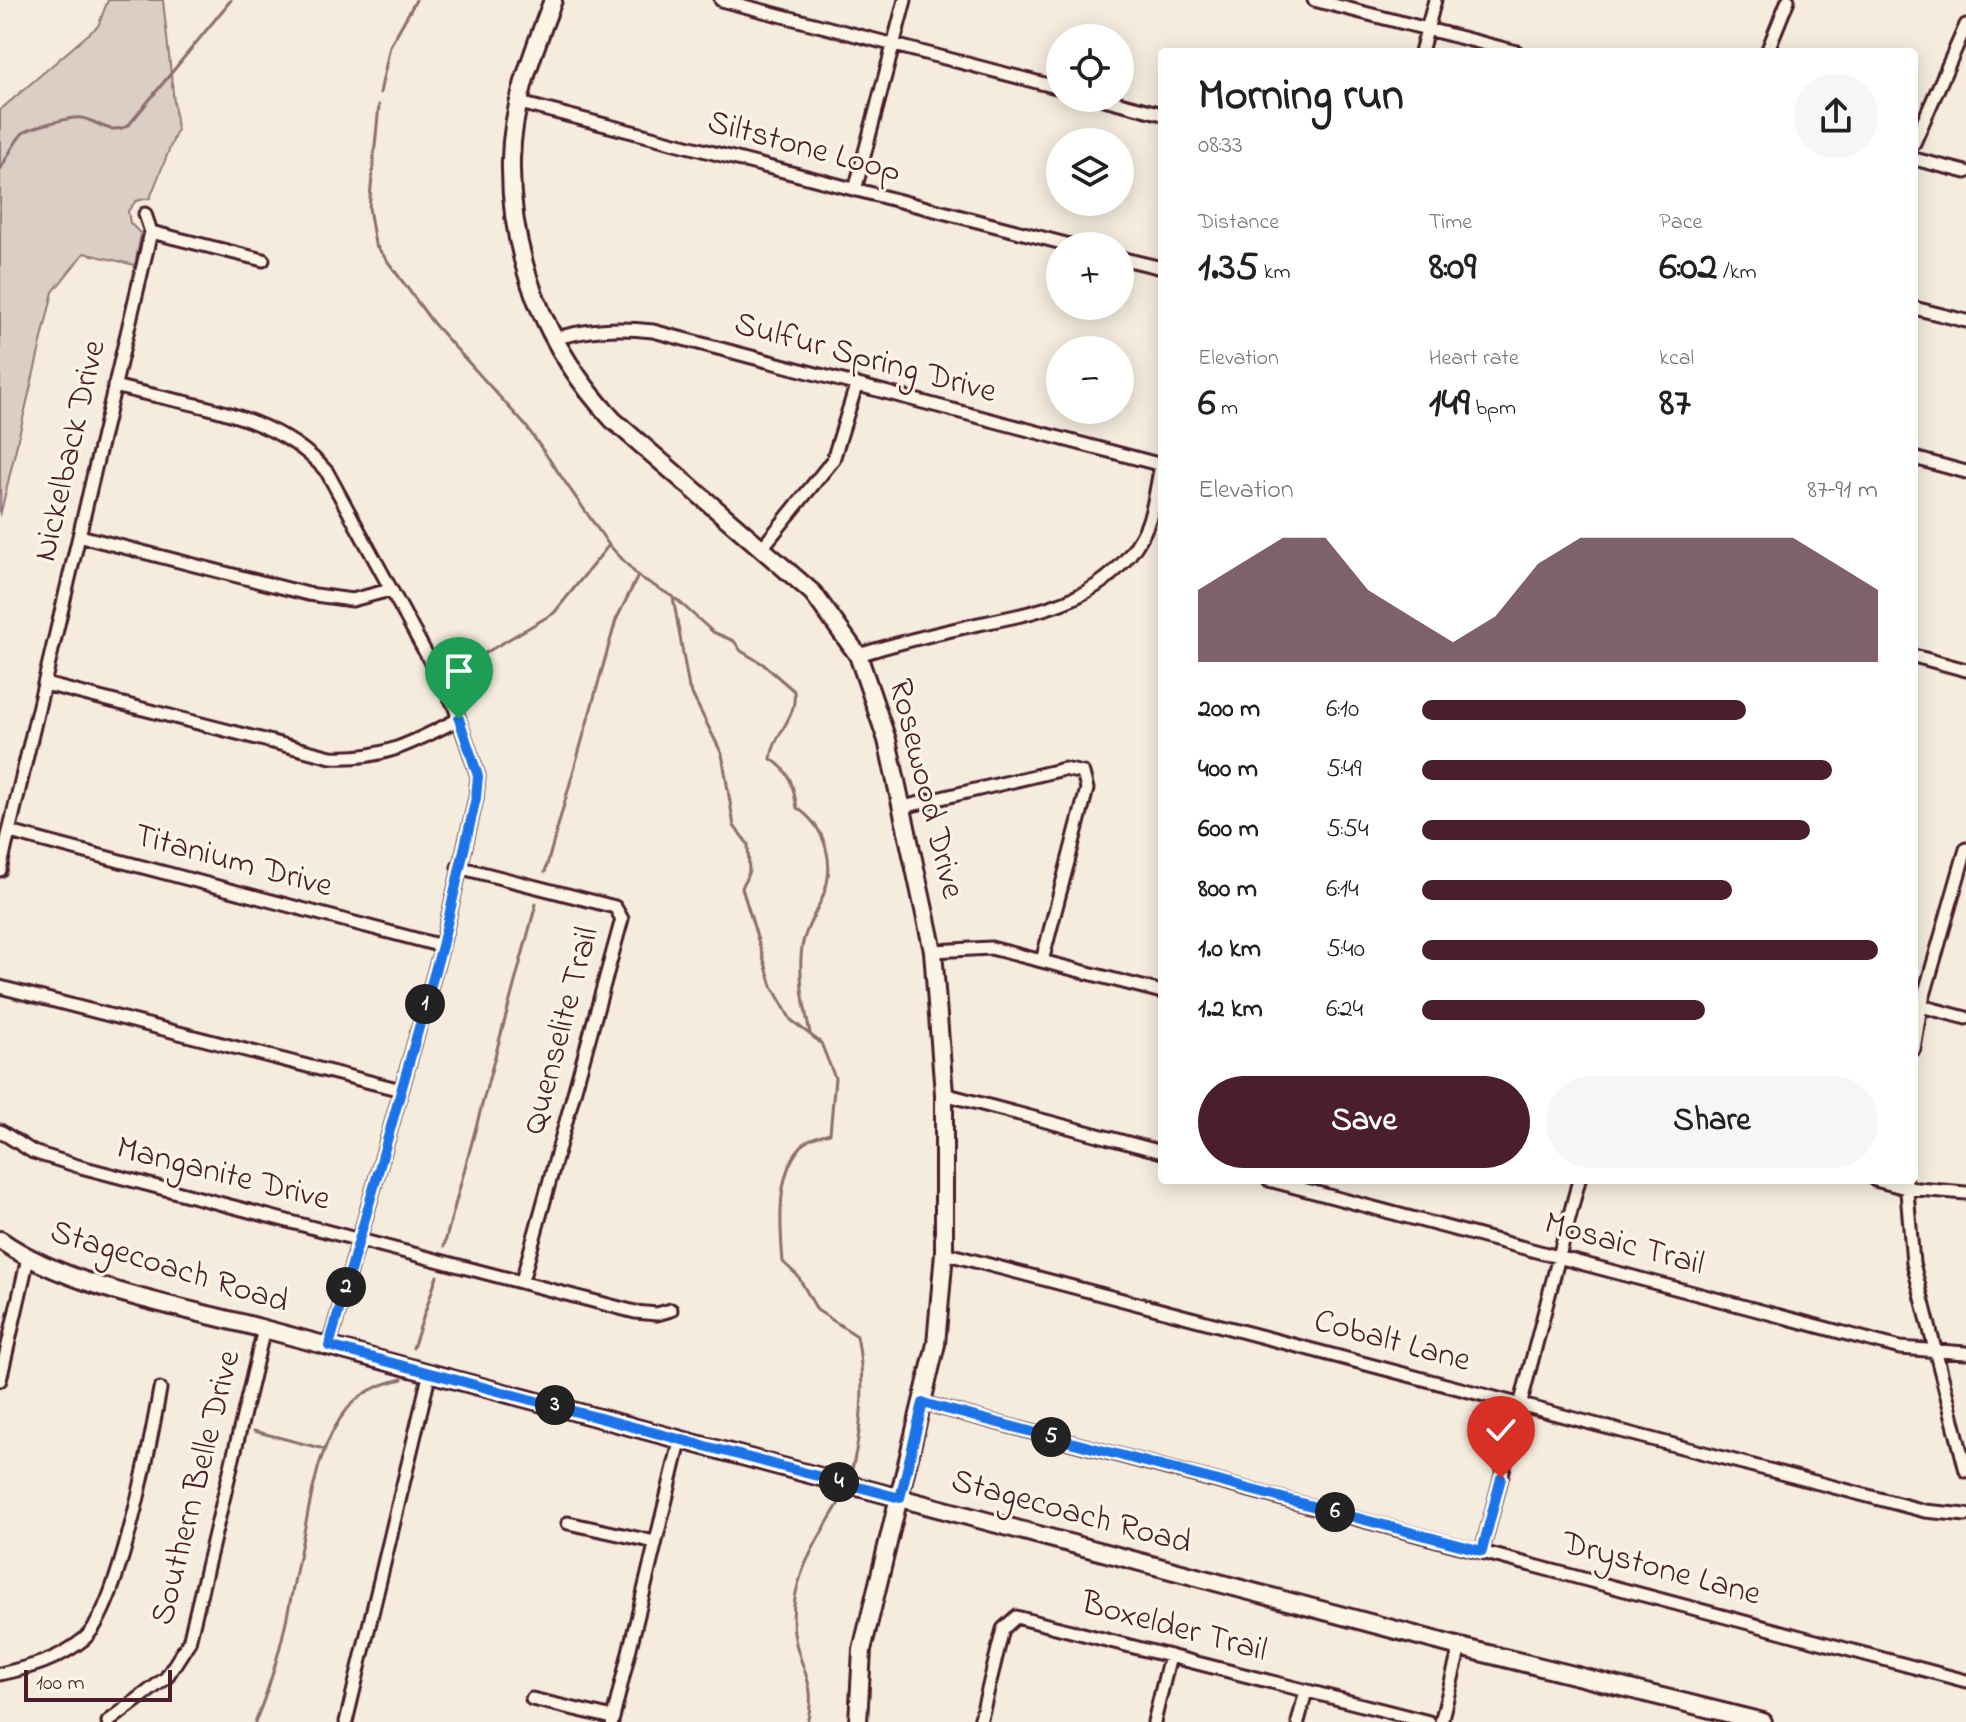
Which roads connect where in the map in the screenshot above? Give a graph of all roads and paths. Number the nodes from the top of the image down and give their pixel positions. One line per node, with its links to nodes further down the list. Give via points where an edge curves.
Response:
1 (553, 0): 14 (street, Rosewood Drive)
2 (721, 0): 9 (street)
3 (905, 0): 9 (street)
4 (1314, 0): 8 (street)
5 (1435, 0): 8 (street)
6 (1788, 0): 12 (street)
7 (1966, 25): 17 (street)
8 (1427, 29): 10 (street); 11 (street)
9 (893, 45): 13 (street); 20 (street)
10 (1422, 48)
11 (1501, 48)
12 (1769, 48)
13 (1046, 84)
14 (520, 103): 20 (street, Siltstone Loop); 29 (street, Rosewood Drive, via 511,157 518,233 536,304)
15 (1134, 107): 16 (street)
16 (1158, 113)
17 (1918, 134)
18 (1918, 160): 19 (street)
19 (1966, 172)
20 (855, 190): 23 (street, Siltstone Loop)
21 (145, 214): 22 (street)
22 (151, 232): 24 (street); 30 (street, Nickelback Drive)
23 (1046, 239)
24 (263, 260)
25 (1134, 261): 26 (street)
26 (1158, 267)
27 (1918, 309): 28 (street)
28 (1966, 321)
29 (553, 339): 31 (street, Sulfur Spring Drive, via 618,327 653,331); 37 (street, Rosewood Drive, via 590,396 613,420)
30 (114, 386): 36 (street, Nickelback Drive); 38 (street, via 262,425 297,442 327,472)
31 (856, 386): 33 (street, Sulfur Spring Drive); 37 (street, via 833,460)
32 (1918, 459): 34 (street)
33 (1158, 464)
34 (1966, 472)
35 (1158, 483): 39 (street, via 1142,536 1107,580 1085,595 1058,607)
36 (80, 536): 38 (street, via 308,594 352,600); 42 (street, Nickelback Drive)
37 (762, 548): 39 (street, Rosewood Drive, via 813,593)
38 (390, 590): 43 (street)
39 (858, 655): 44 (street, Rosewood Drive, via 877,700)
40 (1918, 657): 41 (street)
41 (1966, 670)
42 (45, 684): 43 (street, via 331,757 371,758); 45 (street, Nickelback Drive)
43 (459, 719): 47 (street, via 478,776)
44 (903, 807): 50 (street, Rosewood Drive); 51 (street, via 1064,769 1083,773 1087,789)
45 (10, 832): 48 (street, Nickelback Drive); 49 (street, Titanium Drive)
46 (1966, 849): 54 (street)
47 (458, 867): 49 (street); 70 (street, Quenselite Trail, via 615,907 622,919)
48 (0, 870)
49 (442, 946): 57 (street)
50 (933, 951): 51 (street, via 991,948); 58 (street, Rosewood Drive)
51 (1042, 961): 53 (street)
52 (0, 987): 57 (street)
53 (1158, 991)
54 (1921, 1006): 55 (street); 56 (street)
55 (1966, 1018)
56 (1918, 1024)
57 (401, 1090): 65 (street)
58 (944, 1094): 60 (street); 67 (street, Rosewood Drive)
59 (0, 1131): 65 (street, Manganite Drive, via 51,1159)
60 (1158, 1151)
61 (1284, 1184): 68 (street, Mosaic Trail)
62 (1578, 1184): 68 (street)
63 (1906, 1184): 64 (street); 74 (street, via 1913,1263)
64 (1966, 1193)
65 (360, 1239): 70 (street, Manganite Drive); 73 (street)
66 (0, 1240): 69 (street, Stagecoach Road)
67 (944, 1253): 79 (street, Rosewood Drive, via 936,1344); 80 (street, Cobalt Lane)
68 (1558, 1256): 74 (street, Mosaic Trail, via 1900,1348); 80 (street)
69 (28, 1258): 72 (street, Stagecoach Road, via 83,1279); 77 (street)
70 (522, 1281): 71 (street, Manganite Drive, via 635,1312)
71 (671, 1310)
72 (264, 1329): 73 (street, Stagecoach Road); 95 (street, Southern Belle Drive, via 189,1642 166,1678)
73 (329, 1346): 76 (street, Stagecoach Road)
74 (1935, 1348): 75 (street, Mosaic Trail); 82 (street)
75 (1966, 1353)
76 (430, 1372): 81 (street, Stagecoach Road); 96 (street)
77 (0, 1380)
78 (160, 1389): 90 (street, via 108,1605 86,1637 48,1663)
79 (923, 1403): 83 (street, Rosewood Drive); 87 (street, Drystone Lane)
80 (1520, 1404): 84 (street, Cobalt Lane, via 1925,1511); 87 (street)
81 (681, 1438): 83 (street, Stagecoach Road); 86 (street)
82 (1966, 1471)
83 (900, 1498): 88 (street, Stagecoach Road); 97 (street, Rosewood Drive, via 862,1650)
84 (1966, 1515)
85 (568, 1523): 86 (street)
86 (655, 1542): 94 (street)
87 (1482, 1551): 91 (street, Drystone Lane)
88 (1460, 1647): 102 (street); 103 (street, Stagecoach Road)
89 (1170, 1656): 92 (street, Boxelder Trail); 98 (street, Boxelder Trail, via 1016,1617 1003,1629); 99 (street)
90 (0, 1674)
91 (1966, 1681)
92 (1306, 1691): 100 (street); 101 (street, Boxelder Trail)
93 (532, 1699): 94 (street)
94 (612, 1720)
95 (108, 1722)
96 (346, 1722)
97 (858, 1722)
98 (980, 1722)
99 (1154, 1722)
100 (1298, 1722)
101 (1429, 1722)
102 (1441, 1722)
103 (1763, 1722)

